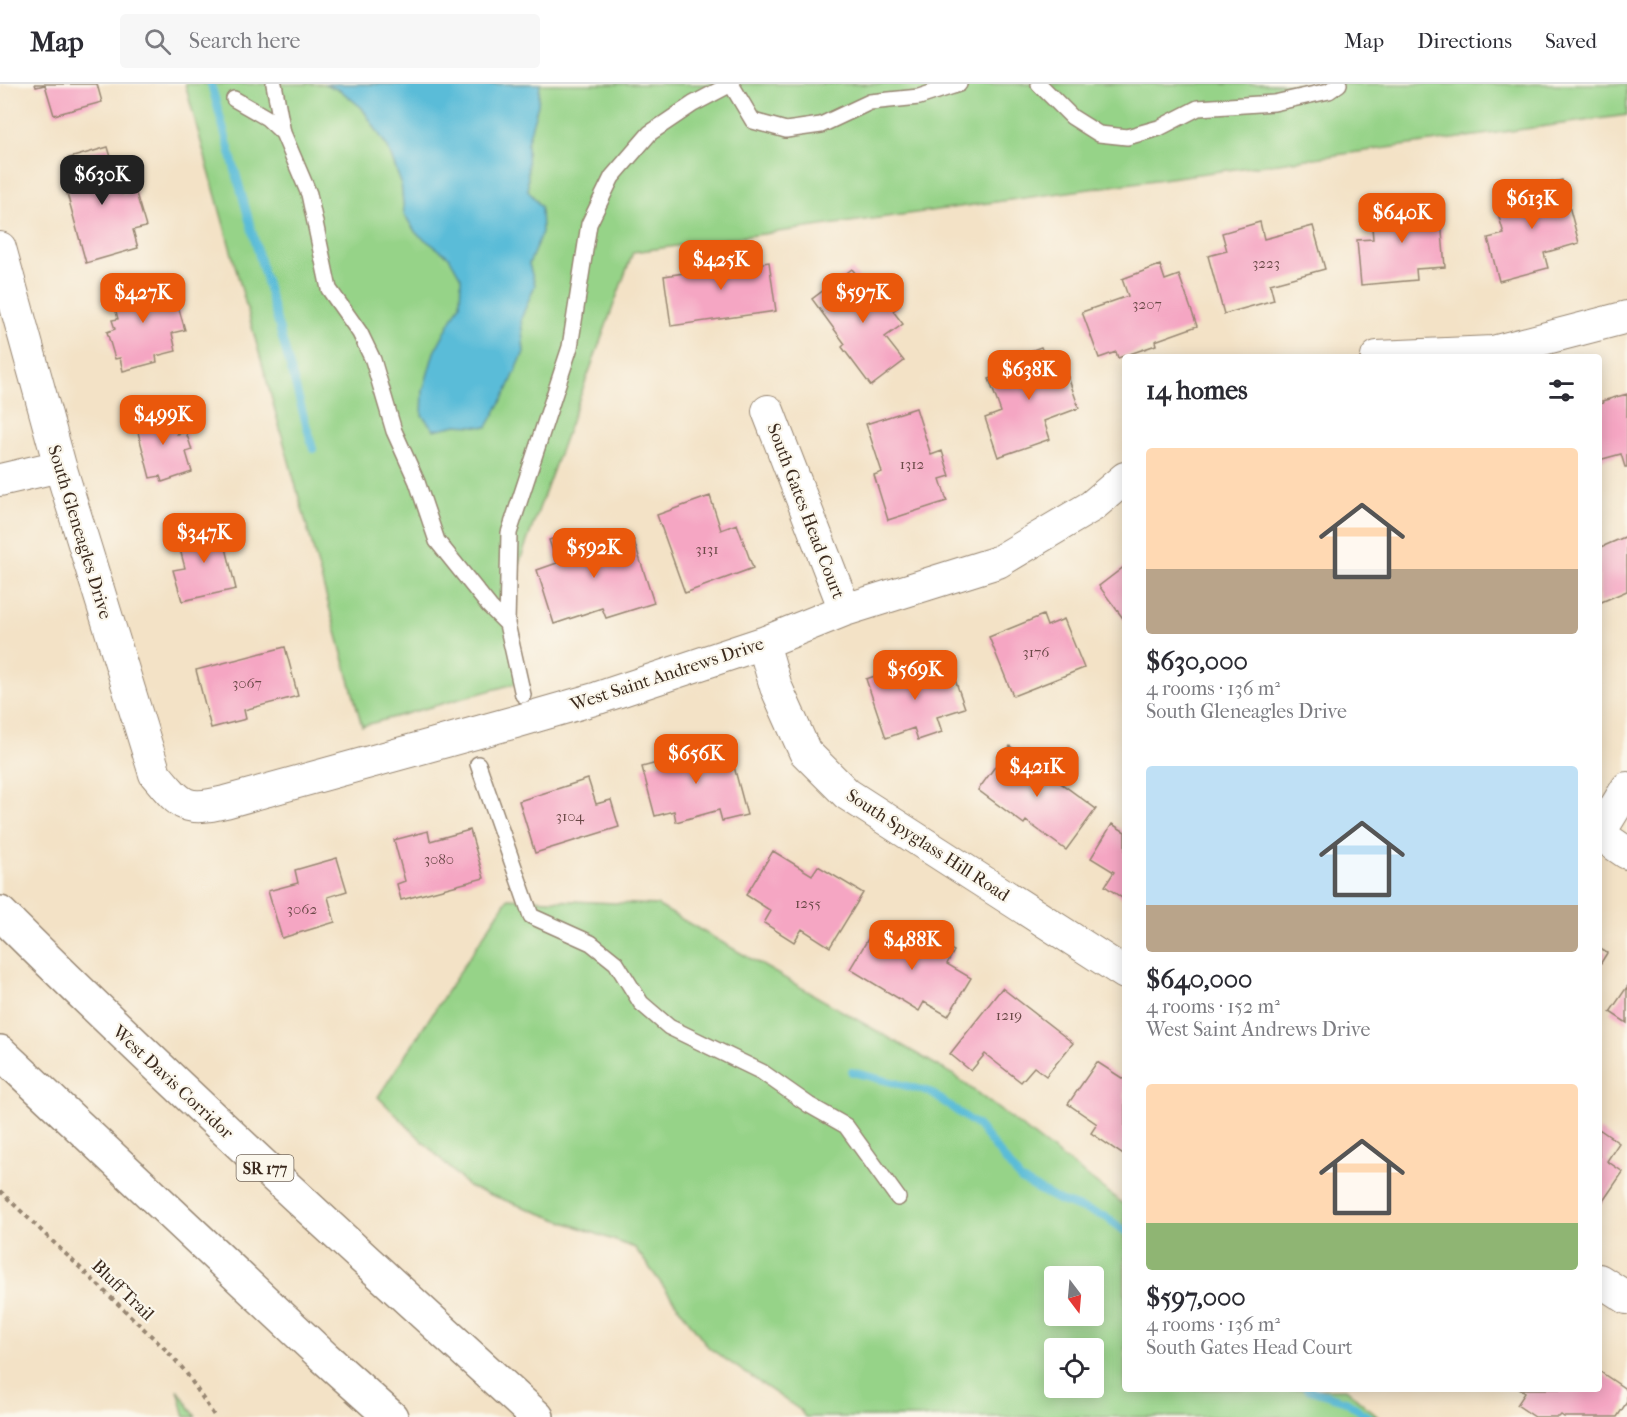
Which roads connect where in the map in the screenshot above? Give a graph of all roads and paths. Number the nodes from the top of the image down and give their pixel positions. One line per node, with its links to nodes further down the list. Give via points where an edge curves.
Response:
1 (273, 84): 7 (lane)
2 (731, 84): 3 (lane, via 753,121 786,130 820,125 870,102 919,97); 16 (lane, via 650,133 612,177 589,224 570,347 509,533)
3 (959, 84)
4 (1039, 84): 5 (lane, via 1072,117 1099,134 1127,136 1159,128 1198,108 1274,103 1329,91)
5 (1339, 84)
6 (234, 99): 7 (lane, via 267,118)
7 (283, 133): 16 (lane, via 309,194 329,289 360,333 373,360 394,431 437,541)
8 (0, 248): 12 (street, South Gleneagles Drive)
9 (1627, 317): 10 (street, via 1493,352)
10 (1447, 354)
11 (768, 411): 15 (street, South Gates Head Court)
12 (60, 466): 13 (street); 21 (street, South Gleneagles Drive, via 155,774)
13 (0, 480)
14 (1122, 481): 15 (street, West Saint Andrews Drive, via 1092,506 998,562)
15 (845, 610): 17 (street, West Saint Andrews Drive)
16 (507, 624): 18 (lane)
17 (764, 643): 21 (street, West Saint Andrews Drive, via 515,722 208,806); 26 (street, South Spyglass Hill Road, via 776,687 805,752 847,794)
18 (523, 695)
19 (478, 764): 29 (lane, via 531,916 591,943 616,963 641,1003 669,1027 762,1072 846,1126)
20 (1627, 788): 22 (street)
21 (183, 804)
22 (1602, 829)
23 (1602, 836): 24 (street)
24 (1627, 853)
25 (0, 913): 34 (highway, West Davis Corridor / SR 177, via 290,1192)
26 (1122, 971)
27 (0, 1052): 33 (highway)
28 (0, 1191): 32 (path, Bluff Trail, via 166,1350)
29 (898, 1198)
30 (1602, 1282): 31 (street)
31 (1627, 1298)
32 (215, 1417)
33 (391, 1417)
34 (537, 1417)

